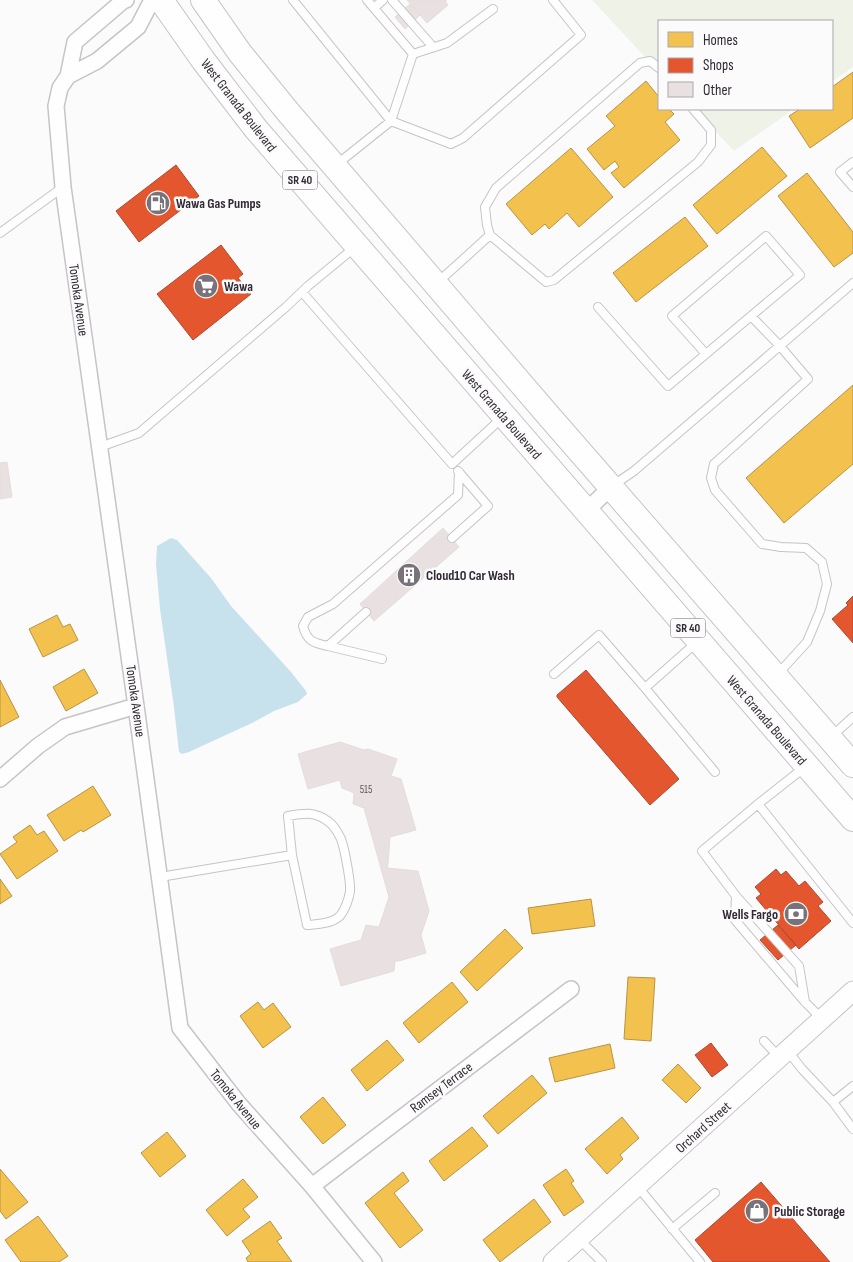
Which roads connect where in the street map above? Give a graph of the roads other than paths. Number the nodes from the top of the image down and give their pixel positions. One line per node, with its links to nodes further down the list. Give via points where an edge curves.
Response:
1 (126, 0): 15 (street, Tomoka Avenue, via 75,42)
2 (152, 0): 15 (street, via 138,27 97,61)
3 (161, 0): 24 (main road, West Granada Boulevard / SR 40, via 256,129)
4 (203, 0): 19 (main road, SR 40, via 240,53)
5 (293, 0): 17 (lane)
6 (367, 0): 10 (lane)
7 (383, 0): 10 (lane)
8 (392, 0): 12 (lane)
9 (553, 0): 17 (lane, via 581,35 464,138 451,144)
10 (374, 8): 13 (lane)
11 (493, 9): 12 (lane, via 447,43)
12 (433, 48): 13 (lane)
13 (413, 54): 17 (lane)
14 (658, 67): 23 (lane, via 650,61 640,63 496,188 485,207)
15 (68, 76): 20 (street, Tomoka Avenue, via 60,88 56,106)
16 (694, 110): 23 (lane, via 711,130 711,145 698,162 554,280 546,282)
17 (392, 121): 19 (lane)
18 (853, 162): 21 (lane, via 840,172)
19 (334, 167): 26 (main road, SR 40)
20 (63, 187): 22 (lane); 33 (street, Tomoka Avenue)
21 (853, 187)
22 (0, 233)
23 (490, 235): 26 (lane)
24 (357, 246): 27 (lane); 32 (main road, West Granada Boulevard / SR 40)
25 (853, 283): 30 (lane)
26 (435, 284): 36 (main road, SR 40)
27 (302, 292): 33 (lane, via 139,433); 34 (lane)
28 (598, 307): 31 (lane, via 668,386)
29 (751, 316): 30 (lane); 31 (lane); 31 (lane, via 800,275 766,236 672,316)
30 (780, 346): 36 (lane); 44 (lane, via 808,379 714,464 711,478 715,490 762,544 806,548 822,562 827,584 820,611 807,642)
31 (706, 354)
32 (504, 416): 34 (lane); 37 (main road, West Granada Boulevard / SR 40)
33 (100, 447): 46 (street, Tomoka Avenue)
34 (452, 464): 35 (lane)
35 (459, 472): 38 (lane, via 488,506); 41 (lane, via 458,495 333,604 308,617 303,626 306,637)
36 (611, 487): 37 (street); 44 (main road, SR 40)
37 (586, 511): 40 (main road, West Granada Boulevard / SR 40)
38 (452, 538)
39 (366, 612): 41 (lane)
40 (699, 641): 45 (lane); 50 (main road, West Granada Boulevard / SR 40)
41 (328, 646): 42 (lane)
42 (382, 658)
43 (554, 674): 45 (lane, via 599,634)
44 (776, 677): 48 (main road, SR 40)
45 (645, 688): 51 (lane)
46 (136, 706): 52 (street, via 65,727); 56 (street, Tomoka Avenue)
47 (853, 717): 48 (lane)
48 (829, 738): 49 (main road, SR 40)
49 (853, 765)
50 (807, 766): 53 (lane); 54 (main road, West Granada Boulevard / SR 40)
51 (715, 772)
52 (0, 779)
53 (758, 804): 57 (lane, via 702,851); 58 (lane)
54 (853, 819)
55 (292, 855): 55 (lane, via 288,816 306,812 329,822 341,838 350,890 339,917 307,925); 56 (lane)
56 (160, 877): 68 (street, Tomoka Avenue, via 180,1028 239,1104)
57 (736, 896): 61 (lane, via 799,966); 61 (lane, via 735,920)
58 (853, 923)
59 (570, 989): 68 (street, Ramsey Terrace)
60 (853, 991): 62 (street, Orchard Street)
61 (805, 1002): 62 (lane)
62 (822, 1019): 64 (street, Orchard Street)
63 (764, 1041): 64 (lane)
64 (783, 1054): 66 (lane); 69 (street, Orchard Street)
65 (853, 1086): 66 (lane)
66 (833, 1102): 67 (lane)
67 (853, 1129)
68 (312, 1186): 73 (street, Tomoka Avenue)
69 (637, 1186): 71 (lane); 72 (street, Orchard Street)
70 (715, 1193): 71 (lane)
71 (672, 1229): 76 (lane)
72 (578, 1239): 74 (street, Orchard Street); 75 (lane)
73 (374, 1262)
74 (553, 1262)
75 (602, 1262)
76 (700, 1262)

